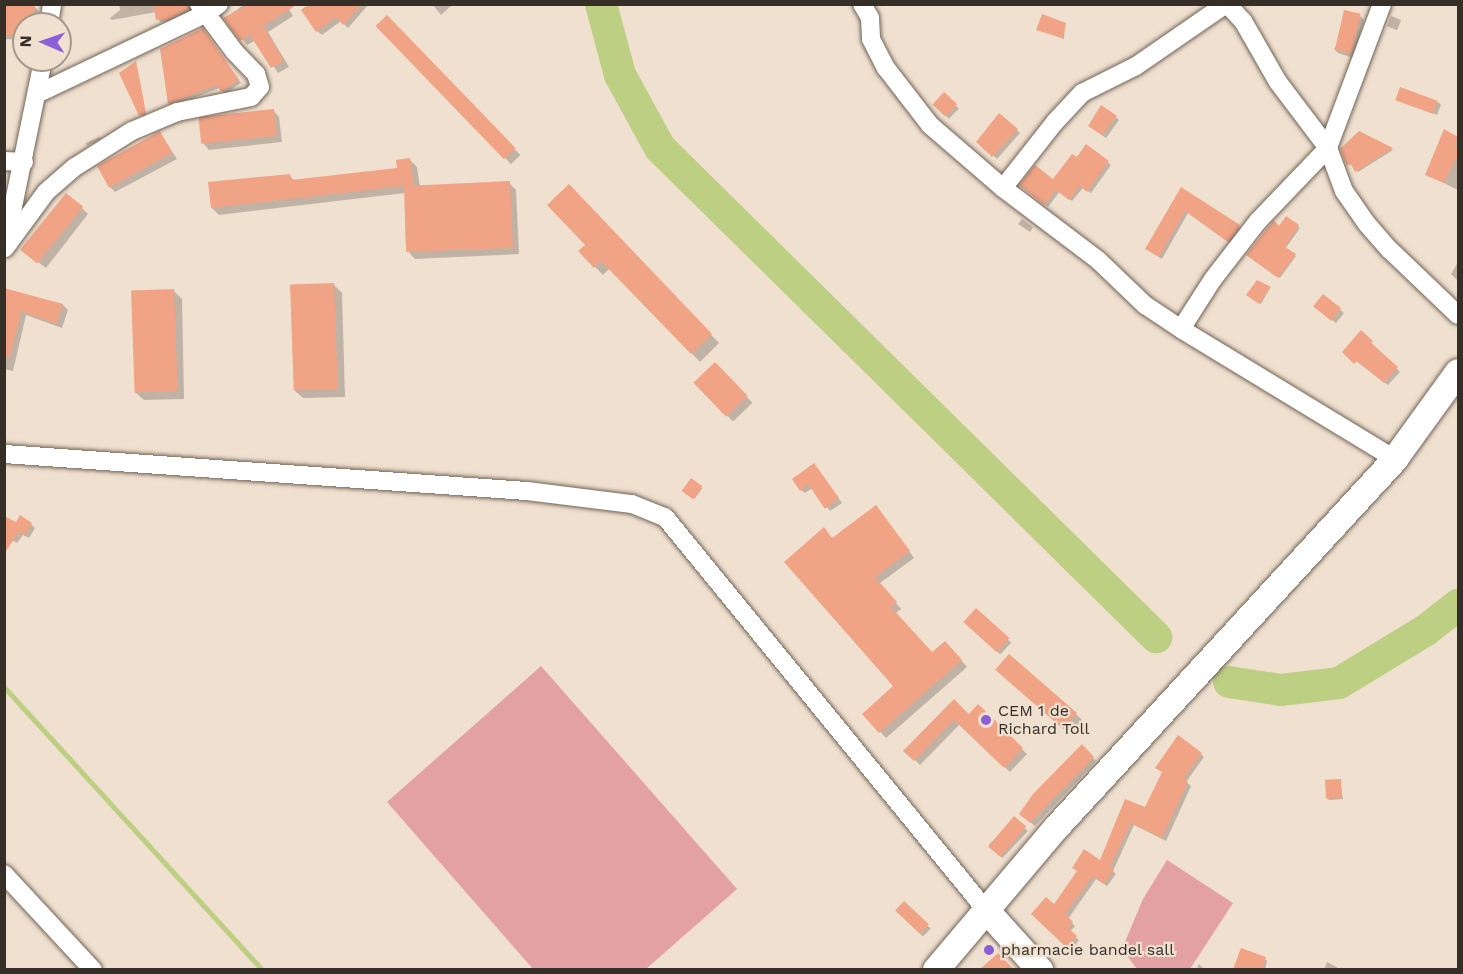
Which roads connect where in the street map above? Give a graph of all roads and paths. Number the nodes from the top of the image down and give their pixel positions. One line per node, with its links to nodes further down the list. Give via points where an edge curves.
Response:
1 (862, 4): 10 (street, via 870,18 871,39 886,68 930,125)
2 (1227, 4): 7 (street, via 1243,21 1278,81); 10 (street, via 1136,66 1083,93)
3 (1382, 4): 7 (street)
4 (208, 7): 6 (street); 11 (street, via 234,51 256,74 260,87 251,98 177,112 132,131 75,167 46,192)
5 (41, 72): 6 (street)
6 (37, 94): 9 (street)
7 (1328, 148): 12 (street, via 1344,191 1367,224); 13 (street, via 1258,221)
8 (4, 161): 9 (street)
9 (24, 162): 11 (street)
10 (1003, 188): 13 (street, via 1098,260 1145,305)
11 (5, 248)
12 (1458, 315)
13 (1181, 329): 16 (street)
14 (1458, 372): 16 (street)
15 (4, 454): 18 (street, via 527,491 632,504 664,517)
16 (1395, 459): 18 (street, via 1057,827)
17 (4, 874): 19 (street)
18 (986, 910): 20 (street); 21 (street)
19 (93, 969)
20 (936, 969)
21 (1040, 969)

